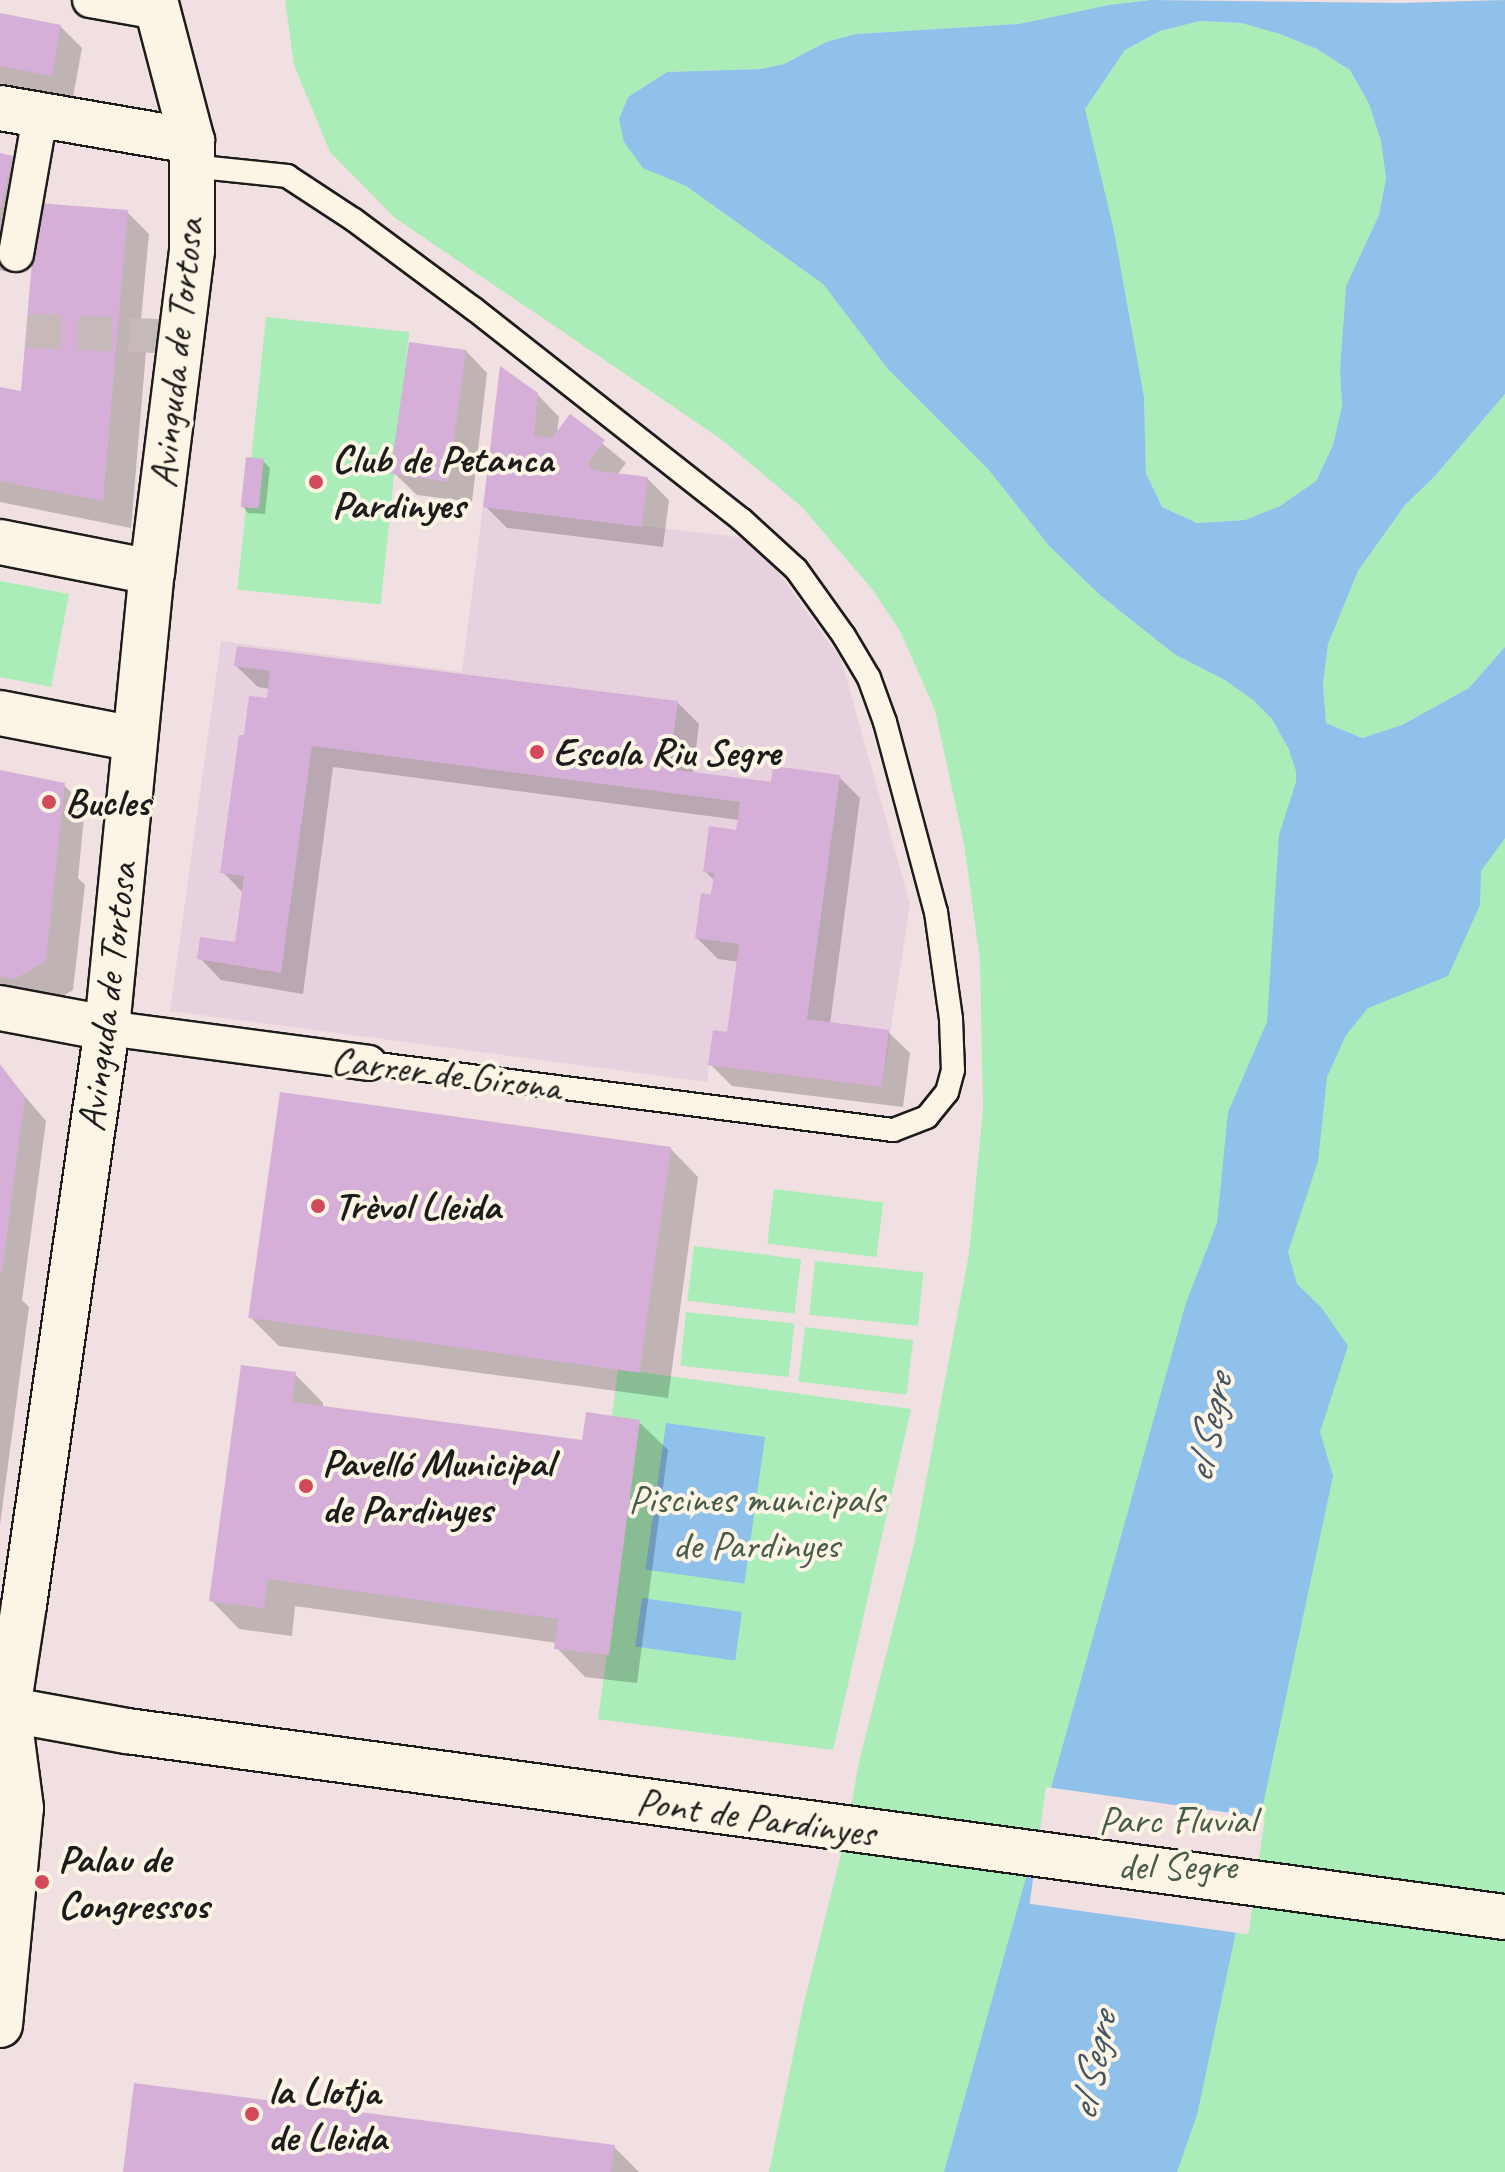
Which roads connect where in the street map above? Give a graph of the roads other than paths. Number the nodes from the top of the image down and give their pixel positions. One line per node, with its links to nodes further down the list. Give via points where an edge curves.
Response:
1 (90, 0): 2 (street)
2 (157, 6): 4 (street, Avinguda de Tortosa)
3 (20, 112): 4 (street); 5 (street)
4 (192, 153): 7 (street, Avinguda de Tortosa, via 189,279); 12 (lane, Carrer de Girona, via 287,176 354,220 741,519 796,569 869,678 936,912 953,1070 947,1092 927,1117 893,1130)
5 (16, 254)
6 (0, 542): 7 (street)
7 (152, 572): 9 (street, Avinguda de Tortosa)
8 (0, 713): 9 (street)
9 (135, 739): 11 (street, Avinguda de Tortosa)
10 (0, 1008): 11 (street, Carrer de Girona)
11 (107, 1028): 12 (street, Carrer de Girona); 13 (street, Avinguda de Tortosa)
12 (369, 1063)
13 (3, 1717): 14 (street, Pont de Pardinyes); 15 (street, Avinguda de Tortosa, via 21,1808)
14 (1505, 1917)
15 (0, 2025)

